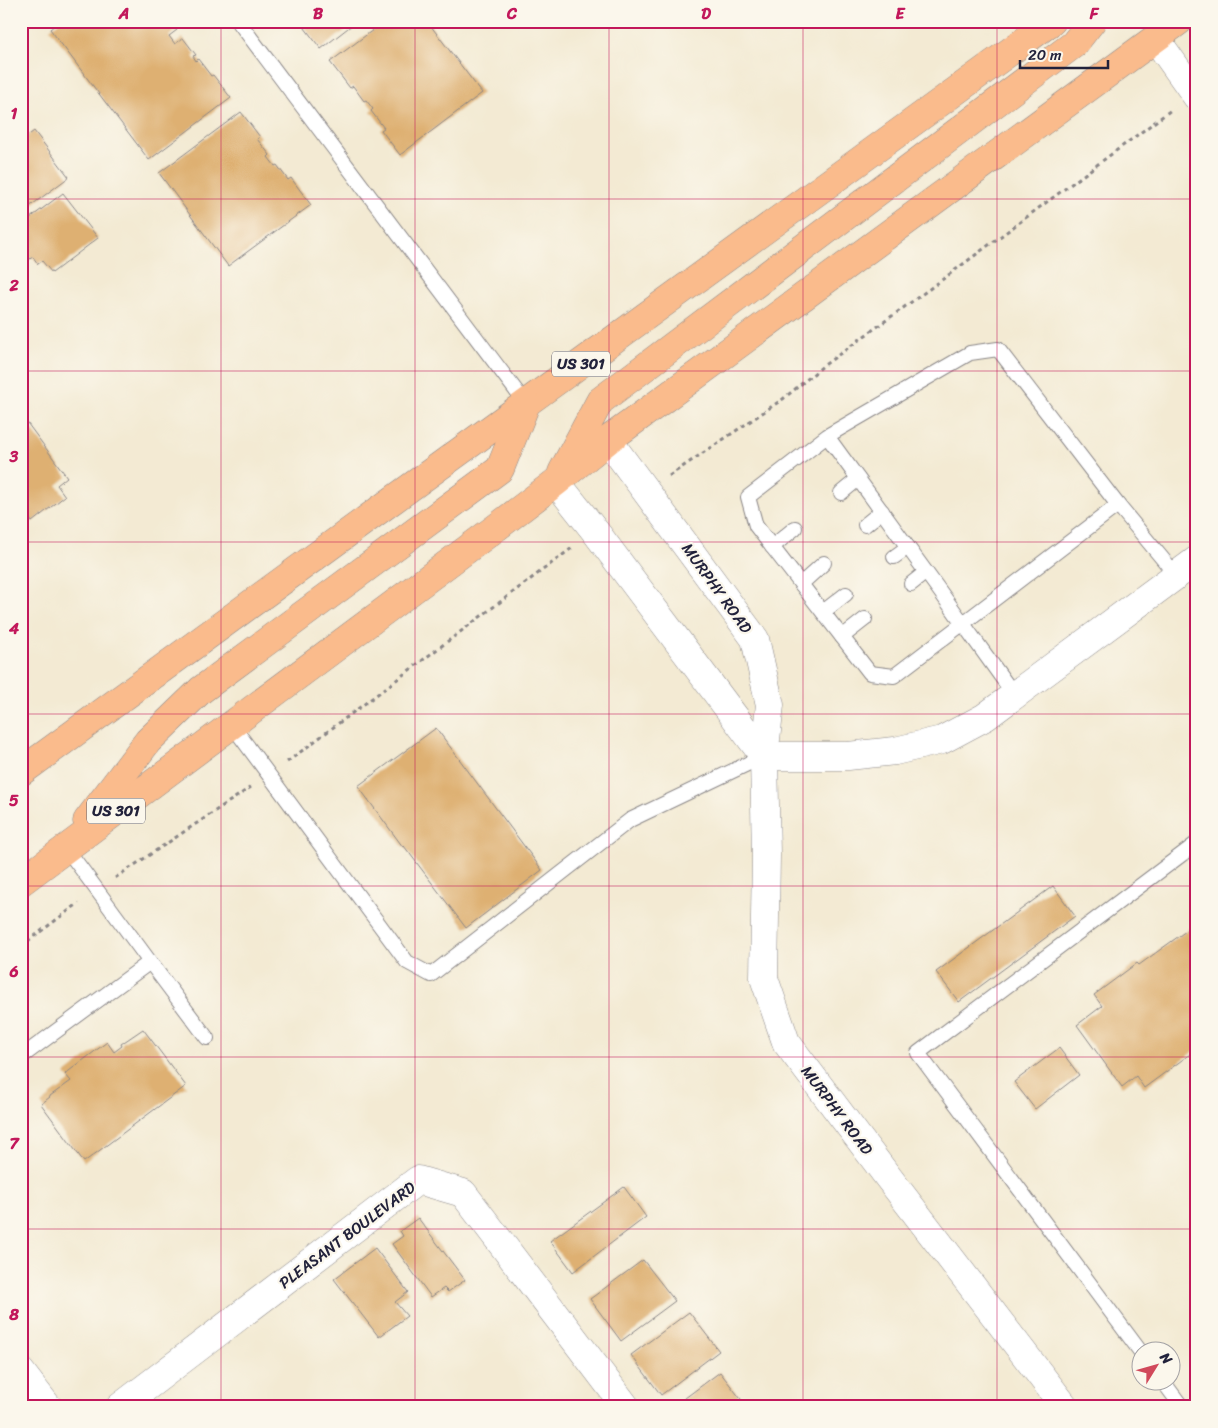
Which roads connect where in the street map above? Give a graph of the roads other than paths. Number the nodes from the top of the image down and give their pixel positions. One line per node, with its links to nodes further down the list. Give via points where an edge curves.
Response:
1 (238, 21): 6 (lane)
2 (1052, 21): 6 (main road, US 301)
3 (1092, 21): 10 (main road, via 1074,44 600,401)
4 (1171, 27): 5 (street); 8 (main road, US 301)
5 (1197, 97)
6 (526, 404): 32 (main road, US 301); 34 (main road, via 500,469 202,690 148,742)
7 (827, 436): 9 (lane); 12 (lane, via 970,353 998,349); 16 (lane, via 748,497 756,526)
8 (608, 440): 10 (main road, US 301); 31 (street, MURPHY ROAD, via 755,639 770,705)
9 (858, 479): 11 (lane); 13 (lane)
10 (556, 482): 30 (main road, US 301); 31 (street)
11 (841, 492)
12 (1118, 505): 20 (lane); 27 (lane)
13 (882, 511): 14 (lane); 17 (lane)
14 (866, 525)
15 (795, 528): 16 (lane)
16 (772, 547): 22 (lane)
17 (908, 547): 18 (lane); 21 (lane)
18 (894, 557)
19 (824, 563): 22 (lane)
20 (1186, 568): 29 (street)
21 (926, 572): 23 (lane); 27 (lane)
22 (801, 584): 25 (lane)
23 (911, 584)
24 (846, 594): 25 (lane)
25 (823, 612): 28 (lane)
26 (865, 619): 28 (lane)
27 (963, 623): 28 (lane, via 894,676 870,673); 29 (lane)
28 (842, 637)
29 (1015, 696): 31 (street, via 985,718 942,740 895,751 848,756)
30 (232, 725): 31 (lane, via 407,962 431,975 630,820); 34 (main road, US 301)
31 (764, 756): 45 (street, MURPHY ROAD, via 764,978 786,1042)
32 (21, 772)
33 (1197, 843): 39 (lane, via 918,1053)
34 (66, 848): 35 (main road, US 301); 36 (lane)
35 (21, 882)
36 (150, 962): 37 (lane); 38 (lane)
37 (207, 1038)
38 (21, 1057)
39 (1132, 1340)
40 (21, 1372): 42 (street)
41 (1169, 1390): 46 (lane)
42 (48, 1407)
43 (120, 1407): 44 (street, PLEASANT BOULEVARD, via 418,1180 463,1193)
44 (626, 1407)
45 (1066, 1407)
46 (1182, 1407)

